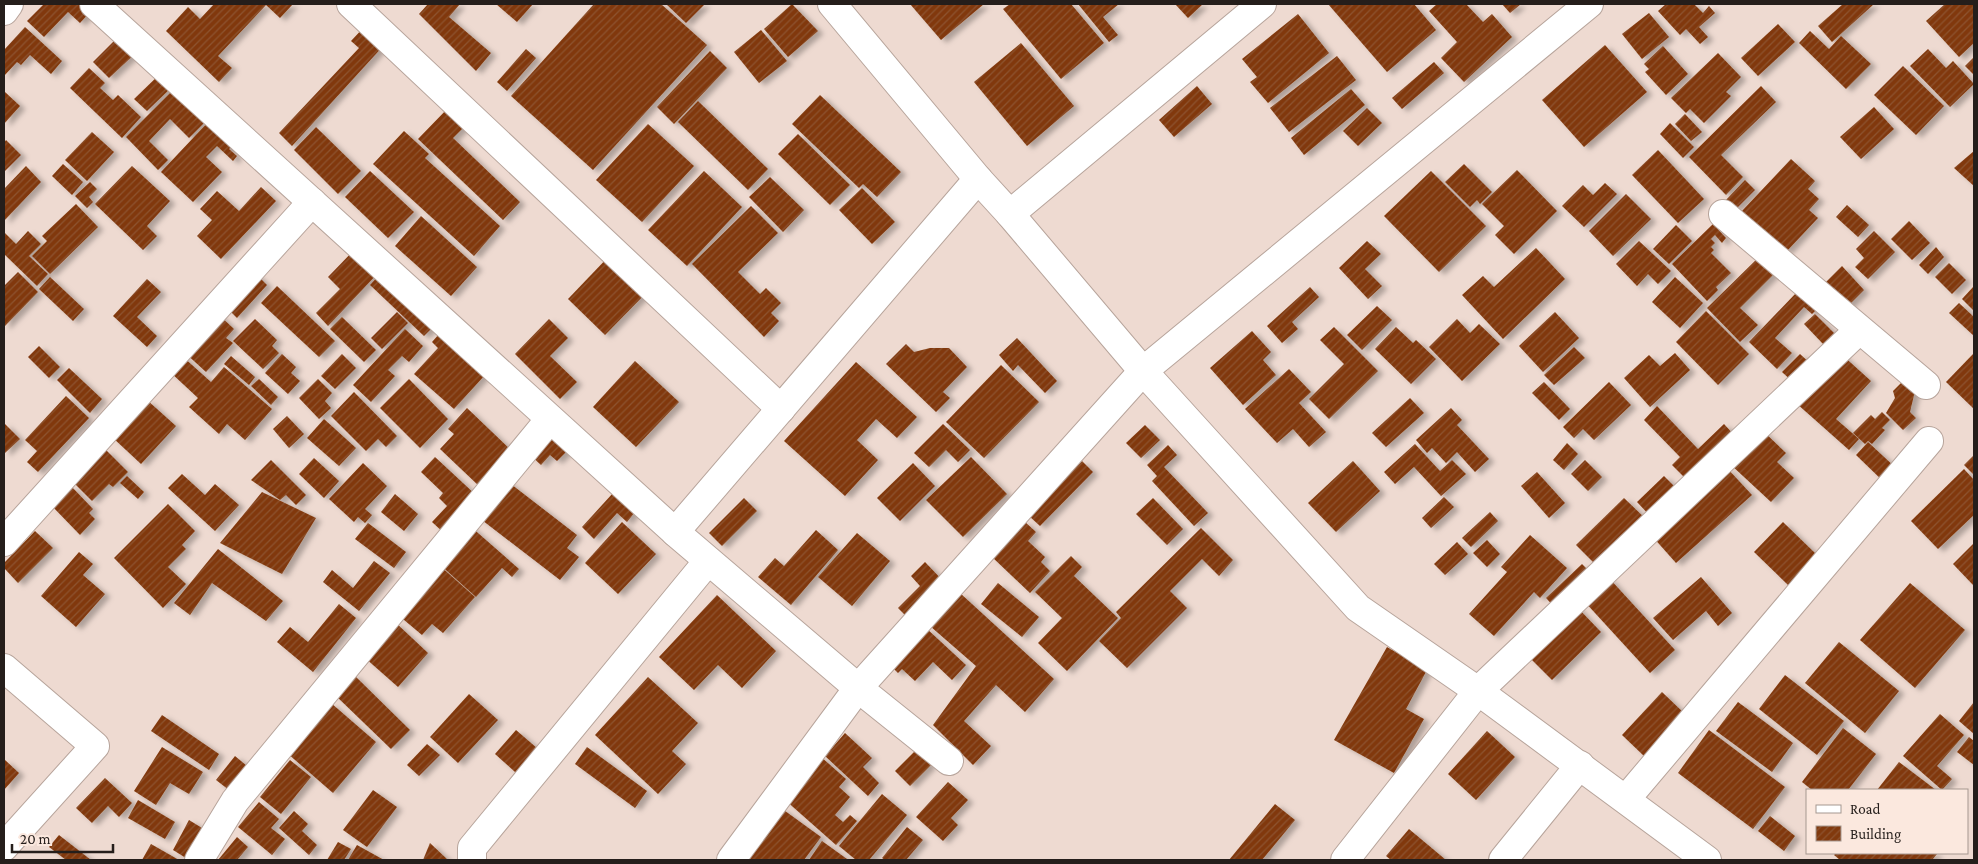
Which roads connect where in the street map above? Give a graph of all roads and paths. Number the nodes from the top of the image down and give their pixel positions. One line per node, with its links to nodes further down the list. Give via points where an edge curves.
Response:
1 (10, 4): 7 (street)
2 (94, 4): 9 (street)
3 (351, 4): 15 (street)
4 (832, 4): 8 (street)
5 (1262, 4): 10 (street)
6 (1589, 4): 13 (street)
7 (4, 11)
8 (978, 180): 10 (street); 15 (street)
9 (312, 202): 16 (street); 19 (street)
10 (1010, 214): 13 (street)
11 (1723, 214): 12 (street)
12 (1858, 330): 14 (street); 23 (street)
13 (1143, 371): 22 (street); 23 (street, via 1358,608)
14 (1926, 385)
15 (781, 409): 18 (street)
16 (550, 419): 18 (street); 28 (street, via 235,800)
17 (1929, 441): 26 (street)
18 (675, 532): 20 (street)
19 (4, 542)
20 (708, 561): 22 (street); 29 (street, via 472,848)
21 (4, 668): 27 (street, via 95,746)
22 (858, 688): 24 (street); 30 (street)
23 (1478, 691): 25 (street); 31 (street)
24 (949, 761)
25 (1580, 765): 26 (street); 32 (street)
26 (1626, 799): 33 (street)
27 (4, 847)
28 (199, 860)
29 (472, 860)
30 (730, 860)
31 (1345, 860)
32 (1503, 860)
33 (1707, 860)

